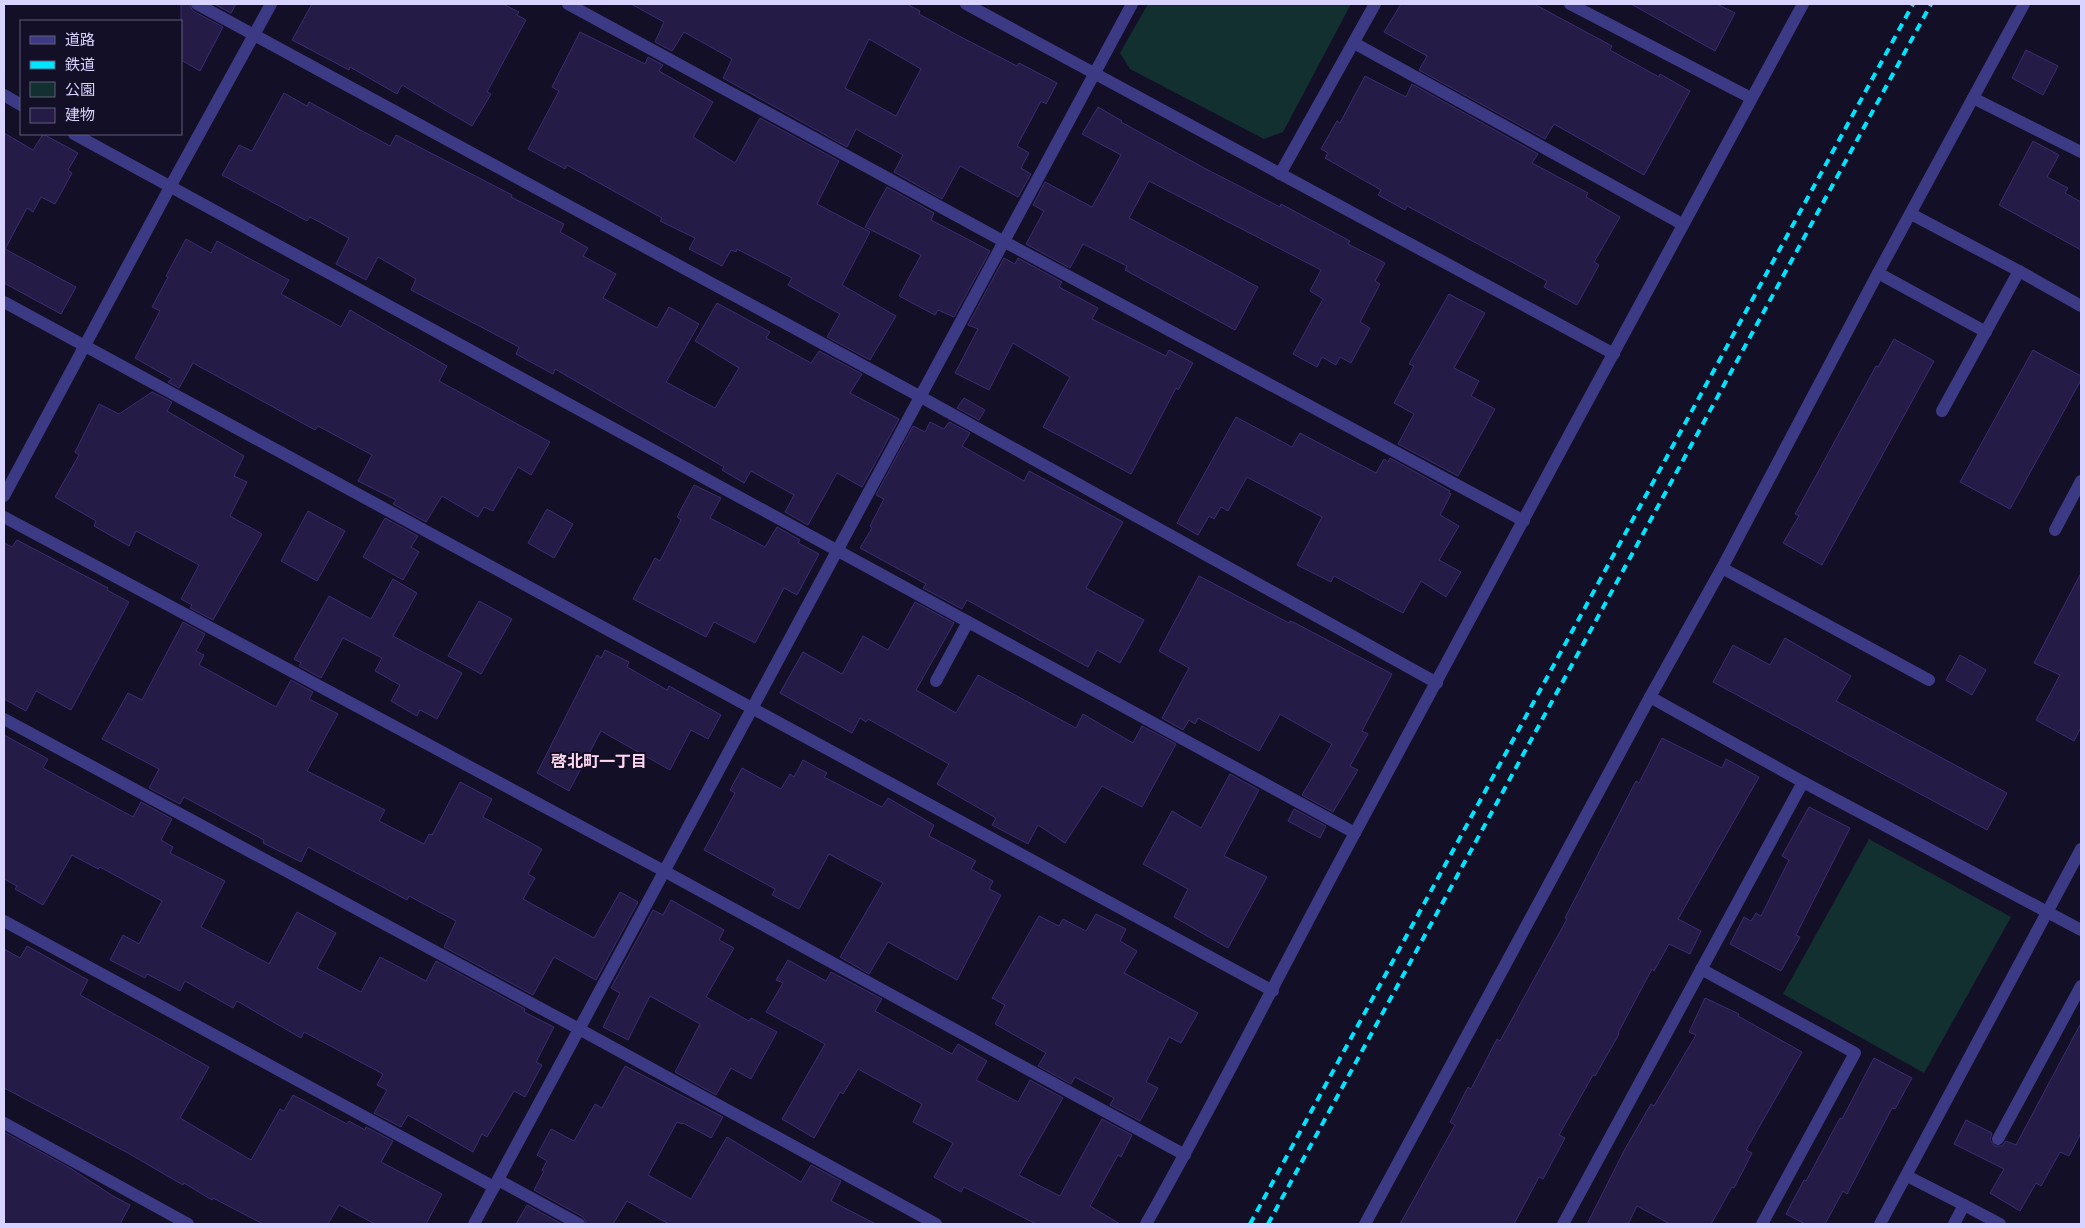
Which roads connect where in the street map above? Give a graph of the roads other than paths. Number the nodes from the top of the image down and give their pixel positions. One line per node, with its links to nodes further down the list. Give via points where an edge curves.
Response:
1 (197, 4): 10 (street)
2 (271, 4): 10 (street)
3 (568, 4): 23 (street)
4 (967, 4): 12 (street)
5 (1132, 4): 12 (street)
6 (1375, 4): 11 (street)
7 (1570, 4): 14 (street)
8 (1803, 4): 14 (street)
9 (2024, 4): 15 (street)
10 (254, 35): 20 (street); 31 (street)
11 (1354, 43): 19 (street); 22 (street)
12 (1094, 72): 19 (street); 23 (street)
13 (4, 95): 16 (street)
14 (1751, 98): 22 (street)
15 (1973, 98): 18 (street); 21 (street)
16 (20, 104)
17 (76, 135): 20 (street)
18 (2081, 152)
19 (1280, 174): 30 (street)
20 (170, 187): 29 (street); 38 (street)
21 (1911, 214): 24 (street); 25 (street)
22 (1682, 224): 30 (street)
23 (1003, 241): 31 (street); 36 (street)
24 (2019, 271): 27 (street); 28 (street)
25 (1878, 274): 28 (street); 39 (street)
26 (4, 302): 29 (street)
27 (2081, 306)
28 (1986, 332): 32 (street)
29 (84, 346): 34 (street); 45 (street)
30 (1614, 354): 36 (street)
31 (922, 397): 38 (street); 43 (street)
32 (1942, 411)
33 (2081, 481): 37 (street)
34 (4, 496)
35 (4, 517): 50 (street)
36 (1524, 521): 43 (street)
37 (2055, 530)
38 (838, 551): 40 (street); 45 (street)
39 (1722, 568): 42 (street); 44 (street)
40 (968, 622): 41 (street); 48 (street)
41 (936, 680)
42 (1929, 680)
43 (1437, 683): 48 (street)
44 (1650, 697): 47 (street); 69 (street)
45 (753, 708): 50 (street); 56 (street)
46 (4, 719): 57 (street)
47 (1803, 782): 51 (street); 54 (street)
48 (1355, 833): 56 (street)
49 (2081, 848): 51 (street)
50 (664, 871): 57 (street); 60 (street)
51 (2047, 912): 53 (street); 61 (street)
52 (4, 921): 62 (street)
53 (2081, 930)
54 (1701, 969): 70 (street); 71 (street, via 1855,1053)
55 (2081, 986): 59 (street)
56 (1273, 991): 60 (street)
57 (579, 1029): 62 (street); 67 (street)
58 (4, 1122): 64 (street)
59 (1998, 1139)
60 (1186, 1155): 68 (street)
61 (1907, 1176): 63 (street); 72 (street)
62 (496, 1184): 65 (street); 66 (street)
63 (1964, 1205): 73 (street); 74 (street)
64 (188, 1224)
65 (474, 1224)
66 (578, 1224)
67 (936, 1224)
68 (1146, 1224)
69 (1365, 1224)
70 (1563, 1224)
71 (1762, 1224)
72 (1880, 1224)
73 (1954, 1224)
74 (2000, 1224)

